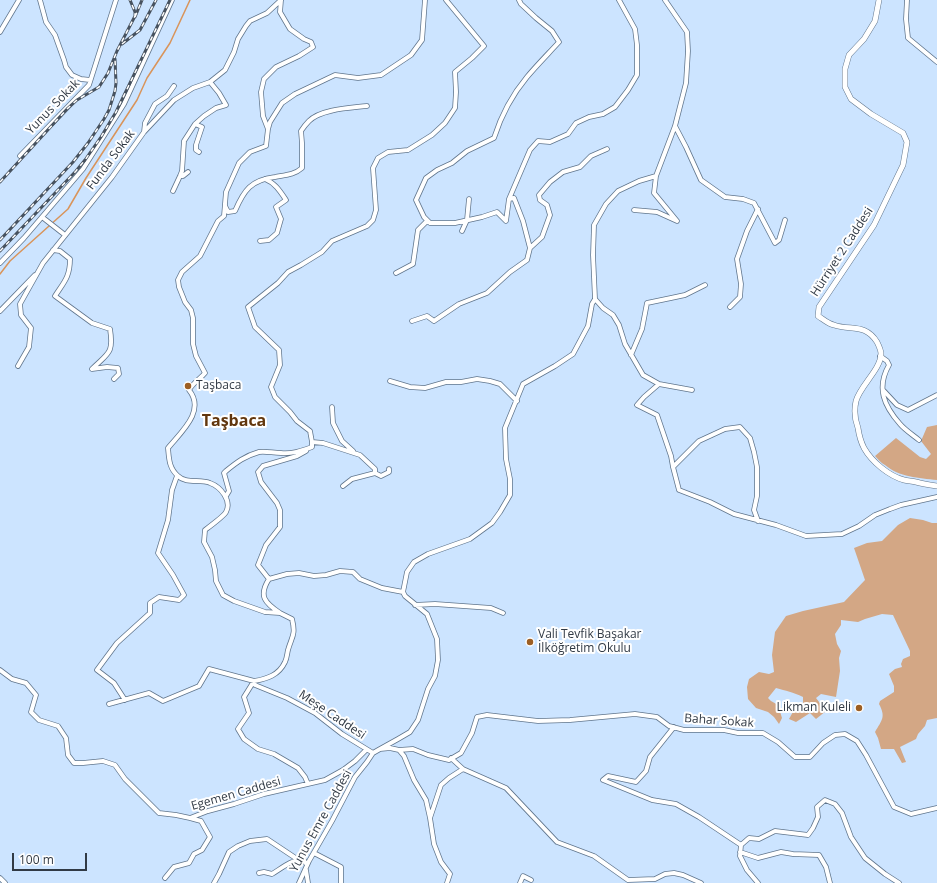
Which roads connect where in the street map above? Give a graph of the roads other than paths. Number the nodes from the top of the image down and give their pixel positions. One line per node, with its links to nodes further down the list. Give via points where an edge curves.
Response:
1 (18, 0): 13 (street)
2 (40, 0): 15 (street, via 46,22 55,35 66,67 72,75)
3 (116, 0): 15 (street, Yunus Sokak)
4 (172, 0): 36 (street, via 124,104 83,169)
5 (281, 0): 16 (street, Funda Sokak, via 267,13 250,21 238,38 225,70); 21 (street, via 280,12 290,29 311,42 313,47 276,67 264,79 261,92 263,116)
6 (425, 0): 21 (street, via 422,40 411,55 381,75 358,78 335,76 295,94 282,103)
7 (446, 0): 65 (street, via 484,46 455,72 455,108 445,123 432,135 408,150 388,152 378,158 373,168 376,210 373,220 367,226 332,241 322,252 288,272 248,307 255,327 279,350 280,365 271,387 275,397 310,431)
8 (519, 0): 39 (street, via 552,31 559,42 526,78 511,100 499,121 494,138 467,151 426,178 416,200)
9 (619, 0): 32 (street, via 635,29 637,74 615,107 576,123 568,134 550,142 538,141 530,150)
10 (665, 0): 20 (street, via 687,32 686,83)
11 (879, 0): 54 (street, Hürriyet 2 Caddesi, via 875,21 849,56 845,69 846,87 851,99 903,133 907,142 903,164 874,225 831,287 819,307 818,316 833,325 868,332 880,348)
12 (907, 0): 14 (street, via 908,38)
13 (0, 32)
14 (937, 62)
15 (90, 80): 25 (street, Yunus Sokak)
16 (210, 82): 19 (street, via 226,105 216,108); 22 (street, Funda Sokak, via 193,88 174,100)
17 (174, 86): 22 (street, via 155,104 145,123)
18 (367, 106): 29 (street, via 341,109 310,120 301,131 302,168 286,176)
19 (195, 124): 24 (street, via 202,127 196,145); 27 (street, via 184,141)
20 (675, 126): 28 (street); 34 (street, via 701,180 725,197 743,199 754,203)
21 (268, 129): 33 (street, via 266,146 250,152 239,163 226,192)
22 (144, 132): 41 (street, Funda Sokak, via 112,178)
23 (607, 149): 43 (street, via 591,156 580,167 563,172 539,195 540,200 547,205 550,215 542,237)
24 (199, 152)
25 (20, 156)
26 (188, 172): 27 (street)
27 (180, 176): 30 (street)
28 (656, 176): 35 (street, via 654,193 677,221 657,212); 49 (street, via 618,191 606,204 594,225)
29 (264, 179): 33 (street, via 249,186 235,211 228,212); 42 (street, via 278,188 286,200 276,207 281,219 277,233 269,240)
30 (173, 191)
31 (469, 199): 37 (street)
32 (509, 199): 37 (street, via 506,221 497,212); 43 (street, via 514,198)
33 (225, 206): 71 (street, via 224,216 218,221 200,256 182,272 178,280 184,302 191,310 193,344 205,373 189,390 195,406 193,417 168,448 170,466)
34 (758, 209): 38 (street, via 774,243 779,240); 50 (street, via 737,259 741,284 740,297)
35 (634, 210)
36 (42, 217): 41 (street); 45 (street)
37 (467, 220): 39 (street, via 430,224); 40 (street)
38 (785, 220)
39 (427, 221): 47 (street, via 418,230 413,264)
40 (462, 231)
41 (65, 235): 44 (street, Funda Sokak)
42 (260, 241)
43 (530, 248): 52 (street, via 527,260 487,293 458,304 434,321 427,316)
44 (54, 250): 46 (street, Funda Sokak); 56 (street, via 60,251 70,259 66,279 55,296 92,323 110,329 110,352 92,368 118,368 119,374)
45 (0, 263)
46 (39, 271): 51 (street); 55 (street, Funda Sokak, via 20,304 21,315 32,328 29,347)
47 (396, 273)
48 (705, 285): 53 (street, via 685,294 647,303 642,329)
49 (595, 299): 53 (street, via 613,315); 62 (street, via 588,326 573,354 523,384)
50 (730, 307)
51 (0, 311)
52 (412, 321)
53 (631, 355): 58 (street, via 643,375)
54 (880, 356): 60 (street, via 888,361 889,365 883,379); 73 (street, via 879,364 856,402 856,422 860,440 871,457 890,473 904,480)
55 (18, 366)
56 (114, 379)
57 (390, 381): 62 (street, via 425,388 446,382 477,379 500,384)
58 (659, 384): 59 (street); 68 (street, via 637,405 657,415)
59 (692, 390)
60 (883, 390): 61 (street, via 897,406 908,410); 64 (street, via 887,407 900,425)
61 (937, 395)
62 (517, 400): 78 (street, via 505,428 510,495 500,512 492,523 470,539 428,554 414,562 408,572)
63 (332, 407): 67 (street, via 333,424 342,441)
64 (919, 440)
65 (312, 442): 66 (street); 67 (street)
66 (312, 447): 74 (street, via 292,453 259,452 241,459 224,473 229,491); 77 (street, via 297,456 263,466 258,472 261,482 277,502 280,510 280,527 266,545 258,565)
67 (355, 453): 70 (street, via 375,469)
68 (673, 467): 76 (street, via 679,490 734,514); 76 (street, via 699,441 725,429 740,427 750,438 754,452 757,496 754,510)
69 (389, 469): 70 (street, via 389,472 381,476)
70 (375, 473): 72 (street, via 352,479)
71 (177, 476): 74 (street, via 184,480 210,483); 84 (street, via 158,553 184,595 179,600 159,597 150,603 150,613 116,643 97,670 114,683)
72 (343, 486)
73 (937, 486)
74 (226, 496): 80 (street, via 226,513 205,530 204,542 212,557 216,581 223,595 234,601 265,612)
75 (937, 497): 76 (street, via 890,509 842,534 806,536)
76 (758, 521)
77 (269, 579): 78 (street, via 287,574 314,576 340,571 353,572 360,580); 80 (street, via 264,587 264,598)
78 (403, 592): 79 (street, Yunus Emre Caddesi)
79 (414, 605): 81 (street, via 491,608); 87 (street, Yunus Emre Caddesi, via 427,614 437,639 438,660 435,676 418,720 410,732)
80 (280, 613): 83 (street, via 292,619 293,625 293,636 286,662 279,672 271,677)
81 (503, 613)
82 (0, 670): 95 (street, Egemen Caddesi, via 12,679 26,683 36,695 32,712 39,720 58,726 66,738 68,755 74,763 103,761 115,765 125,779 159,813)
83 (254, 681): 84 (street, via 209,669 199,686 163,701 149,693); 88 (street, Meşe Caddesi, via 255,686 287,698 315,713); 93 (street, via 244,697 249,713 238,729 244,738 258,749 274,754 298,768 306,777)
84 (124, 700): 85 (street)
85 (109, 704)
86 (674, 727): 91 (street, Bahar Sokak, via 657,717 635,714 570,720 487,715 477,717 461,753); 94 (street, Bahar Sokak, via 684,730 763,733 795,757 810,757 835,735 845,734 857,741 894,807 911,814); 97 (street, via 650,758 646,771 636,782 608,776 603,780 652,800 676,804)
87 (380, 749): 89 (street); 90 (street, Yunus Emre Caddesi)
88 (366, 750): 90 (street, Meşe Caddesi); 93 (street, Egemen Caddesi, via 343,770 325,780)
89 (399, 750): 91 (street, via 413,749 449,760); 96 (street, via 426,800)
90 (373, 753): 99 (street, Yunus Emre Caddesi, via 355,777)
91 (451, 758): 92 (street)
92 (463, 769): 96 (street, via 440,785); 113 (street, via 506,788 557,842 594,856 628,880 655,879 674,873)
93 (308, 784): 95 (street, Egemen Caddesi, via 264,794)
94 (937, 808)
95 (190, 818): 104 (street, via 201,821 210,837 189,863 174,867)
96 (430, 818): 111 (street, via 434,844 441,862 450,874)
97 (741, 844): 98 (street); 116 (street, via 749,838 759,840 775,831 808,834 818,817 816,806 825,800 835,804 842,813 851,837 865,858)
98 (740, 852): 114 (street, via 747,870); 115 (street, via 758,858 781,852 819,855 826,866)
99 (314, 853): 101 (street, Yunus Emre Caddesi); 110 (street, via 341,867)
100 (297, 859): 101 (street, via 303,859); 102 (street, via 272,874); 107 (street, via 267,839 250,841 229,852)
101 (306, 867): 108 (street, Yunus Emre Caddesi); 109 (street)
102 (259, 873)
103 (0, 878): 106 (street)
104 (165, 878)
105 (531, 880): 112 (street, via 523,876)
106 (5, 883)
107 (214, 883)
108 (299, 883)
109 (308, 883)
110 (340, 883)
111 (446, 883)
112 (520, 883)
113 (701, 883)
114 (758, 883)
115 (830, 883)
116 (899, 883)

